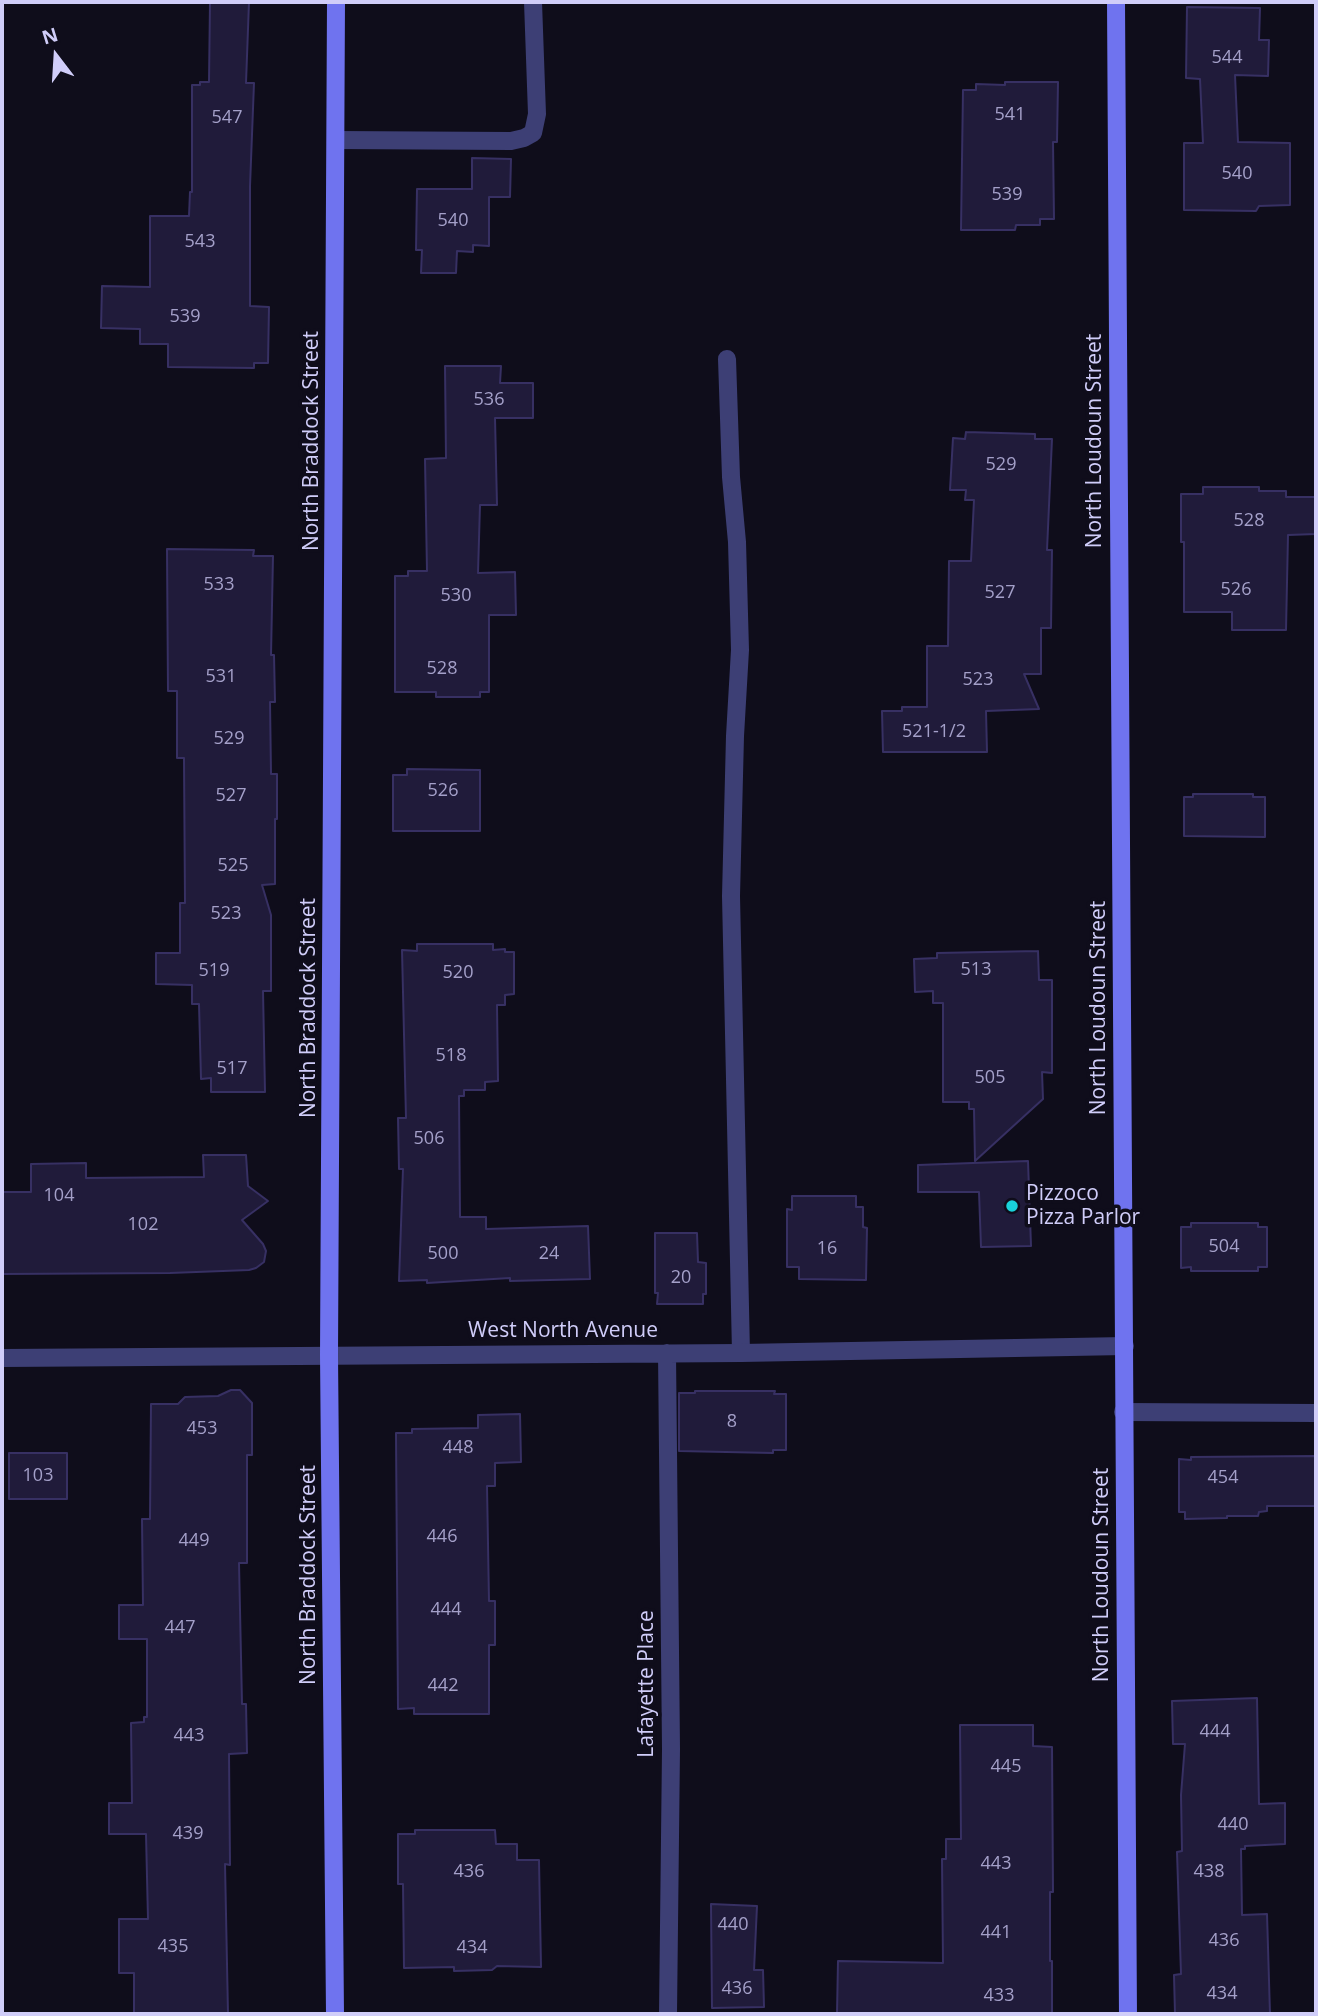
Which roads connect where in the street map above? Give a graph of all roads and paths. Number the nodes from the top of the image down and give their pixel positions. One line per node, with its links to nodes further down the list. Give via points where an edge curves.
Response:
1 (336, 2): 4 (street, North Braddock Street)
2 (533, 2): 4 (street, via 537,114 533,133 512,141)
3 (1116, 2): 6 (street, North Loudoun Street)
4 (336, 140): 9 (street, North Braddock Street)
5 (727, 359): 8 (street, via 740,650 731,895)
6 (1125, 1346): 8 (street, West North Avenue); 11 (street, North Loudoun Street)
7 (667, 1353): 8 (street, West North Avenue); 9 (street, West North Avenue); 14 (street, Lafayette Place)
8 (741, 1353)
9 (330, 1355): 10 (street, West North Avenue); 13 (street, North Braddock Street)
10 (2, 1358)
11 (1123, 1412): 12 (street); 15 (street, North Loudoun Street)
12 (1316, 1413)
13 (335, 2014)
14 (668, 2014)
15 (1128, 2014)

